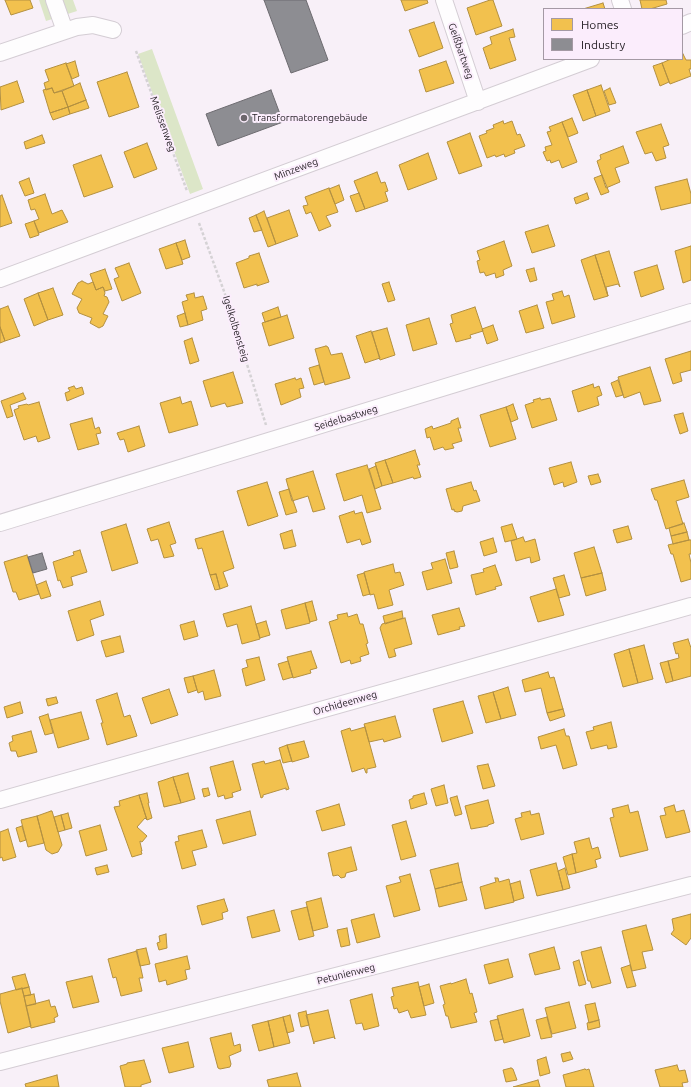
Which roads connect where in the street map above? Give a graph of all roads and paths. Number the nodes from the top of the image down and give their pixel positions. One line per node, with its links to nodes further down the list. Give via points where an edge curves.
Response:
1 (54, 0): 4 (street)
2 (444, 0): 8 (street, Geißbartweg)
3 (113, 30): 4 (street, via 93,25)
4 (65, 31): 6 (street)
5 (136, 51): 9 (path, Melissenweg)
6 (0, 53)
7 (588, 60): 8 (street, Minzeweg)
8 (478, 102): 11 (street, Minzeweg)
9 (188, 193)
10 (198, 218): 13 (path, Igelkolbensteig, via 225,294)
11 (0, 279)
12 (691, 312): 13 (street, Seidelbastweg)
13 (271, 441): 14 (street, Seidelbastweg)
14 (0, 523)
15 (691, 606): 16 (street, Orchideenweg)
16 (0, 800)
17 (691, 885): 18 (street, Petunienweg)
18 (0, 1062)

